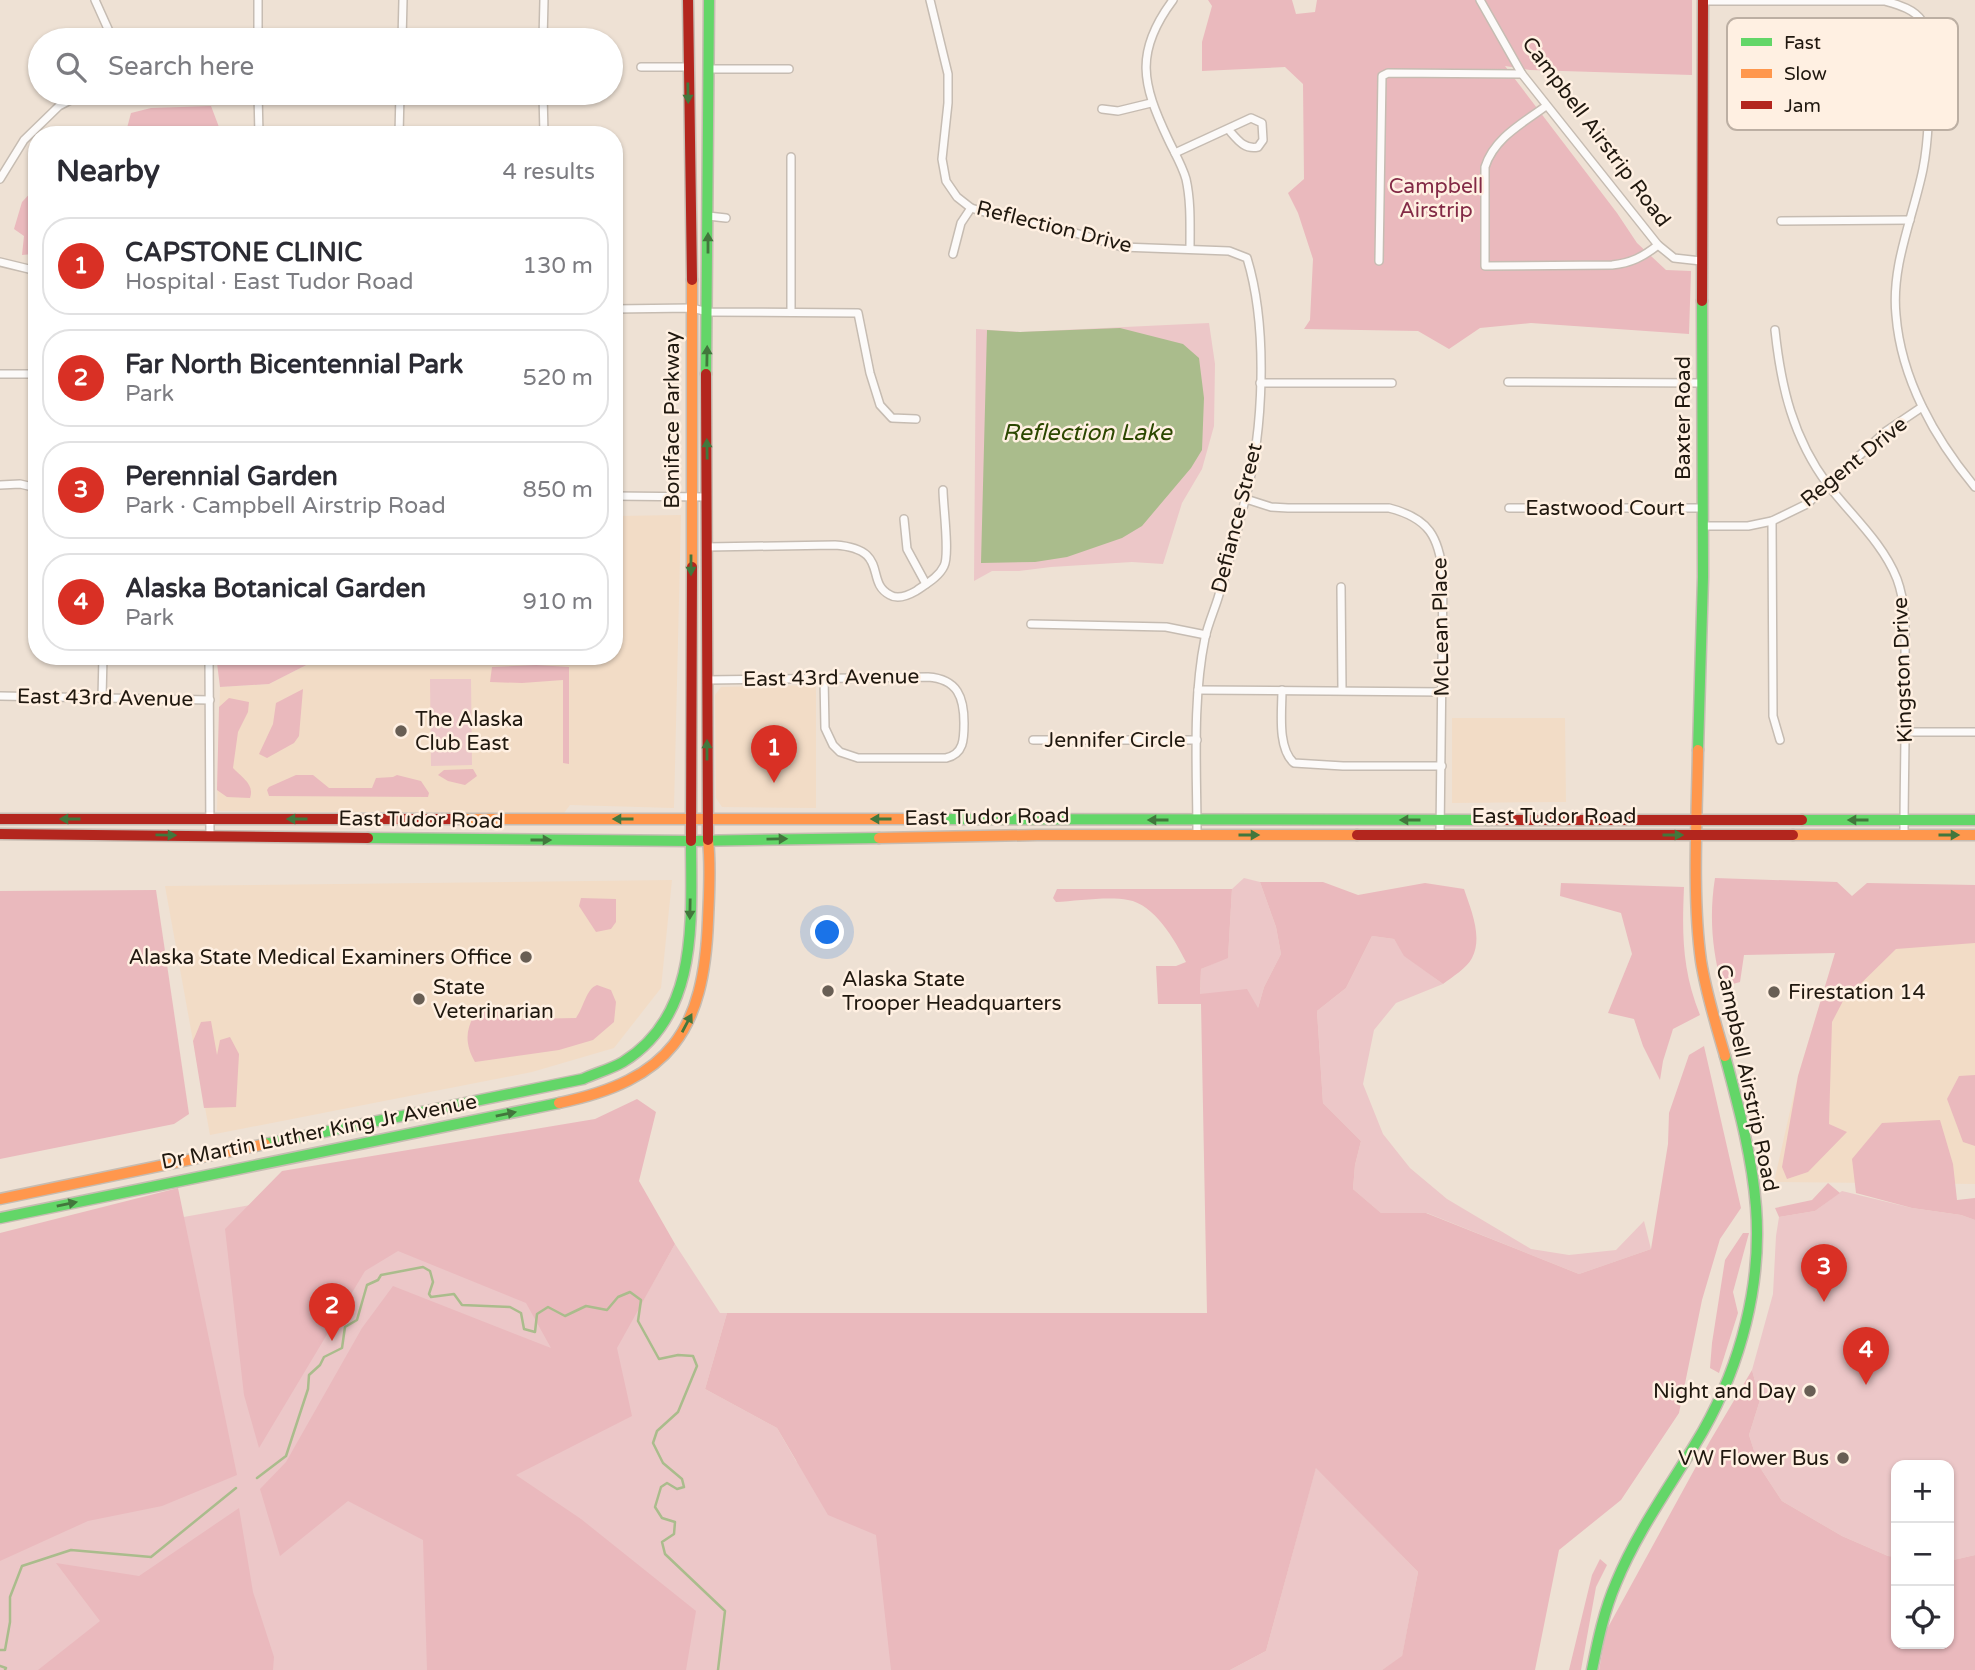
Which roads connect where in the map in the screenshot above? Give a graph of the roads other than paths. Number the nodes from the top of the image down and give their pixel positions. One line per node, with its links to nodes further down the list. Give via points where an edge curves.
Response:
1 (95, 0): 12 (street)
2 (258, 0): 13 (street)
3 (403, 0): 14 (street)
4 (544, 0): 15 (street)
5 (688, 0): 17 (main road, Boniface Parkway)
6 (709, 0): 18 (main road, Boniface Parkway)
7 (930, 0): 38 (street, Reflection Drive, via 948,74 942,159 946,181)
8 (1173, 0): 21 (street, via 1153,30 1147,52)
9 (1480, 0): 20 (street, Campbell Airstrip Road)
10 (1703, 0): 11 (street, via 1885,1); 47 (main road, Baxter Road)
11 (1919, 18)
12 (108, 28)
13 (258, 28)
14 (402, 28)
15 (543, 28)
16 (640, 67): 17 (street)
17 (688, 67): 50 (main road, Boniface Parkway, one-way to 50)
18 (710, 69): 19 (street); 39 (main road, Boniface Parkway)
19 (789, 69)
20 (1522, 74): 26 (street, Campbell Airstrip Road); 46 (street, via 1382,76)
21 (1151, 103): 27 (street, via 1118,111); 35 (street)
22 (62, 105): 28 (street)
23 (258, 105): 29 (street)
24 (400, 105): 30 (street)
25 (543, 105): 31 (street)
26 (1546, 106): 43 (street, Campbell Airstrip Road); 43 (street, via 1489,154 1485,167 1485,266 1619,264 1642,258)
27 (1102, 109)
28 (38, 126)
29 (259, 126)
30 (399, 126)
31 (544, 126)
32 (1228, 129): 32 (street, via 1258,119 1263,140 1251,148); 35 (street)
33 (1927, 130): 41 (street)
34 (28, 135): 37 (street)
35 (1175, 153): 44 (street, via 1189,201)
36 (791, 157): 53 (street)
37 (0, 179)
38 (971, 208): 44 (street, Reflection Drive, via 1122,247); 45 (street, via 961,223)
39 (708, 216): 40 (street); 52 (main road, Boniface Parkway, one-way to 39)
40 (726, 218)
41 (1910, 220): 42 (street); 61 (street, via 1899,259 1895,314 1908,376)
42 (1782, 221)
43 (1658, 245): 47 (street, Campbell Airstrip Road, via 1674,258)
44 (1190, 248): 58 (street, Defiance Street, via 1229,251 1247,258 1258,303)
45 (953, 254)
46 (1378, 261)
47 (1702, 261): 60 (main road, Baxter Road)
48 (0, 262): 49 (street)
49 (28, 269)
50 (692, 308): 51 (street); 52 (street); 69 (main road, Boniface Parkway)
51 (623, 309)
52 (708, 312): 53 (street); 70 (main road, Boniface Parkway, one-way to 52)
53 (791, 312): 62 (street, via 858,313 880,405 892,418)
54 (1775, 330): 65 (street, Kingston Drive, via 1787,404 1810,460)
55 (0, 374): 56 (street)
56 (28, 374)
57 (1508, 382): 60 (street)
58 (1259, 383): 59 (street); 71 (street, Defiance Street, via 1257,446)
59 (1392, 383)
60 (1702, 383): 73 (main road, Baxter Road)
61 (1922, 407): 65 (street, Regent Drive, via 1885,432); 66 (street)
62 (916, 419)
63 (0, 485): 64 (street)
64 (28, 486)
65 (1829, 486): 75 (street, Regent Drive, via 1807,504); 93 (street, Kingston Drive, via 1889,561 1898,582 1904,602)
66 (1975, 487)
67 (943, 490): 78 (street, via 946,560)
68 (623, 496): 69 (street)
69 (691, 497): 70 (street); 102 (main road, Boniface Parkway, one-way to 102)
70 (707, 497): 77 (main road, Boniface Parkway)
71 (1245, 499): 81 (street, Defiance Street); 89 (street, McLean Place, via 1271,507 1389,508 1419,519 1440,550)
72 (1509, 508): 73 (street, Eastwood Court)
73 (1702, 508): 76 (main road, Baxter Road)
74 (904, 519): 78 (street, via 907,549)
75 (1772, 521): 76 (street, Regent Drive); 97 (street, via 1773,716)
76 (1703, 526): 105 (main road, Baxter Road)
77 (708, 547): 78 (street, via 846,547 869,556 891,596 909,594); 85 (main road, Boniface Parkway)
78 (926, 584)
79 (1341, 587): 88 (street)
80 (1031, 624): 81 (street, via 1166,627)
81 (1206, 635): 86 (street, Defiance Street)
82 (103, 665): 91 (street)
83 (209, 665): 92 (street)
84 (824, 678): 84 (street, East 43rd Avenue, via 825,727 843,754 854,758 943,758 962,748 964,707 953,686 933,677); 85 (street, East 43rd Avenue)
85 (707, 680): 99 (main road, Boniface Parkway, one-way to 85)
86 (1198, 690): 87 (street); 96 (street, Defiance Street)
87 (1282, 690): 88 (street); 98 (street, via 1284,744 1294,763)
88 (1342, 690): 89 (street)
89 (1443, 692): 98 (street, McLean Place)
90 (0, 696): 91 (street, East 43rd Avenue)
91 (102, 698): 92 (street, East 43rd Avenue)
92 (209, 700): 101 (street)
93 (1906, 732): 94 (street); 106 (street, Kingston Drive)
94 (1975, 732)
95 (1033, 740): 96 (street, Jennifer Circle)
96 (1197, 740): 103 (street, Defiance Street)
97 (1780, 740)
98 (1441, 766): 104 (street, McLean Place)
99 (708, 818): 102 (main road, East Tudor Road); 103 (main road, East Tudor Road, one-way to 99); 115 (main road, Boniface Parkway)
100 (0, 819): 101 (main road, East Tudor Road, one-way to 100)
101 (209, 819): 102 (main road, East Tudor Road, one-way to 101); 114 (street)
102 (691, 819): 116 (main road, Boniface Parkway)
103 (1197, 820): 104 (main road, East Tudor Road, one-way to 103); 109 (street, Defiance Street)
104 (1440, 820): 105 (main road, East Tudor Road); 110 (street, McLean Place)
105 (1699, 820): 106 (main road, East Tudor Road, one-way to 105); 111 (main road, Baxter Road)
106 (1904, 820): 107 (main road, East Tudor Road); 112 (street, Kingston Drive)
107 (1975, 820)
108 (0, 834): 114 (main road, East Tudor Road, one-way to 114)
109 (1197, 835): 110 (main road, East Tudor Road, one-way to 110); 115 (main road, East Tudor Road, one-way to 109)
110 (1440, 835): 111 (main road, East Tudor Road, one-way to 111)
111 (1698, 835): 112 (main road, East Tudor Road); 119 (main road, Campbell Airstrip Road, via 1699,946 1751,1163 1756,1264 1748,1317 1726,1386 1629,1553 1604,1615)
112 (1904, 835): 113 (main road, East Tudor Road, one-way to 113)
113 (1975, 835)
114 (210, 836): 116 (main road, East Tudor Road, one-way to 116)
115 (708, 840): 116 (main road, East Tudor Road); 118 (main road, Dr Martin Luther King Jr Avenue, one-way to 115, via 592,1096 643,1074 686,1028 701,992 708,956)
116 (691, 841): 117 (main road, Dr Martin Luther King Jr Avenue, one-way to 117, via 690,941 677,1004 659,1033 610,1071)
117 (0, 1199)
118 (0, 1218)
119 (1592, 1670)

